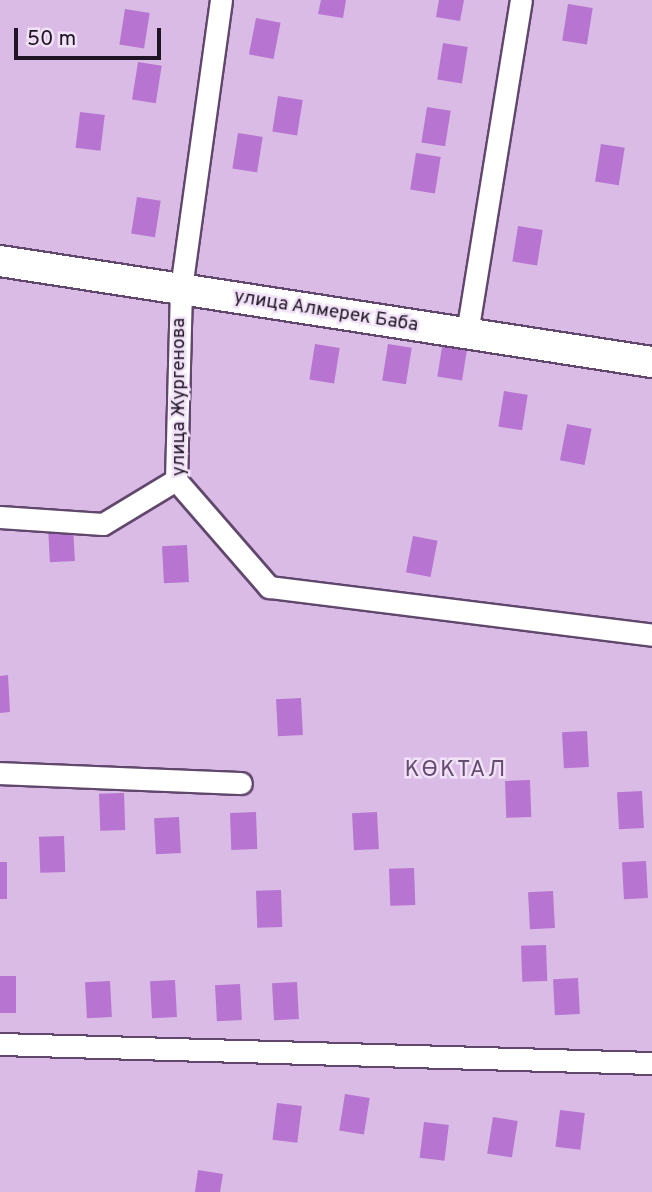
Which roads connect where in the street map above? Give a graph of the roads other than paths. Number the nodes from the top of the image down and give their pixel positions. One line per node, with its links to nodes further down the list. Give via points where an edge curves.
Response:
1 (220, 0): 4 (street, улица Жургенова)
2 (521, 0): 5 (street)
3 (0, 261): 4 (street, улица Алмерек Баба)
4 (181, 289): 5 (street, улица Алмерек Баба); 7 (street, улица Жургенова)
5 (467, 333): 6 (street, улица Алмерек Баба)
6 (652, 362)
7 (176, 480): 8 (street, via 103,524); 9 (street, улица Жургенова, via 269,587)
8 (0, 517)
9 (652, 635)
10 (0, 773): 11 (street)
11 (241, 783)
12 (0, 1044): 13 (street)
13 (652, 1063)

